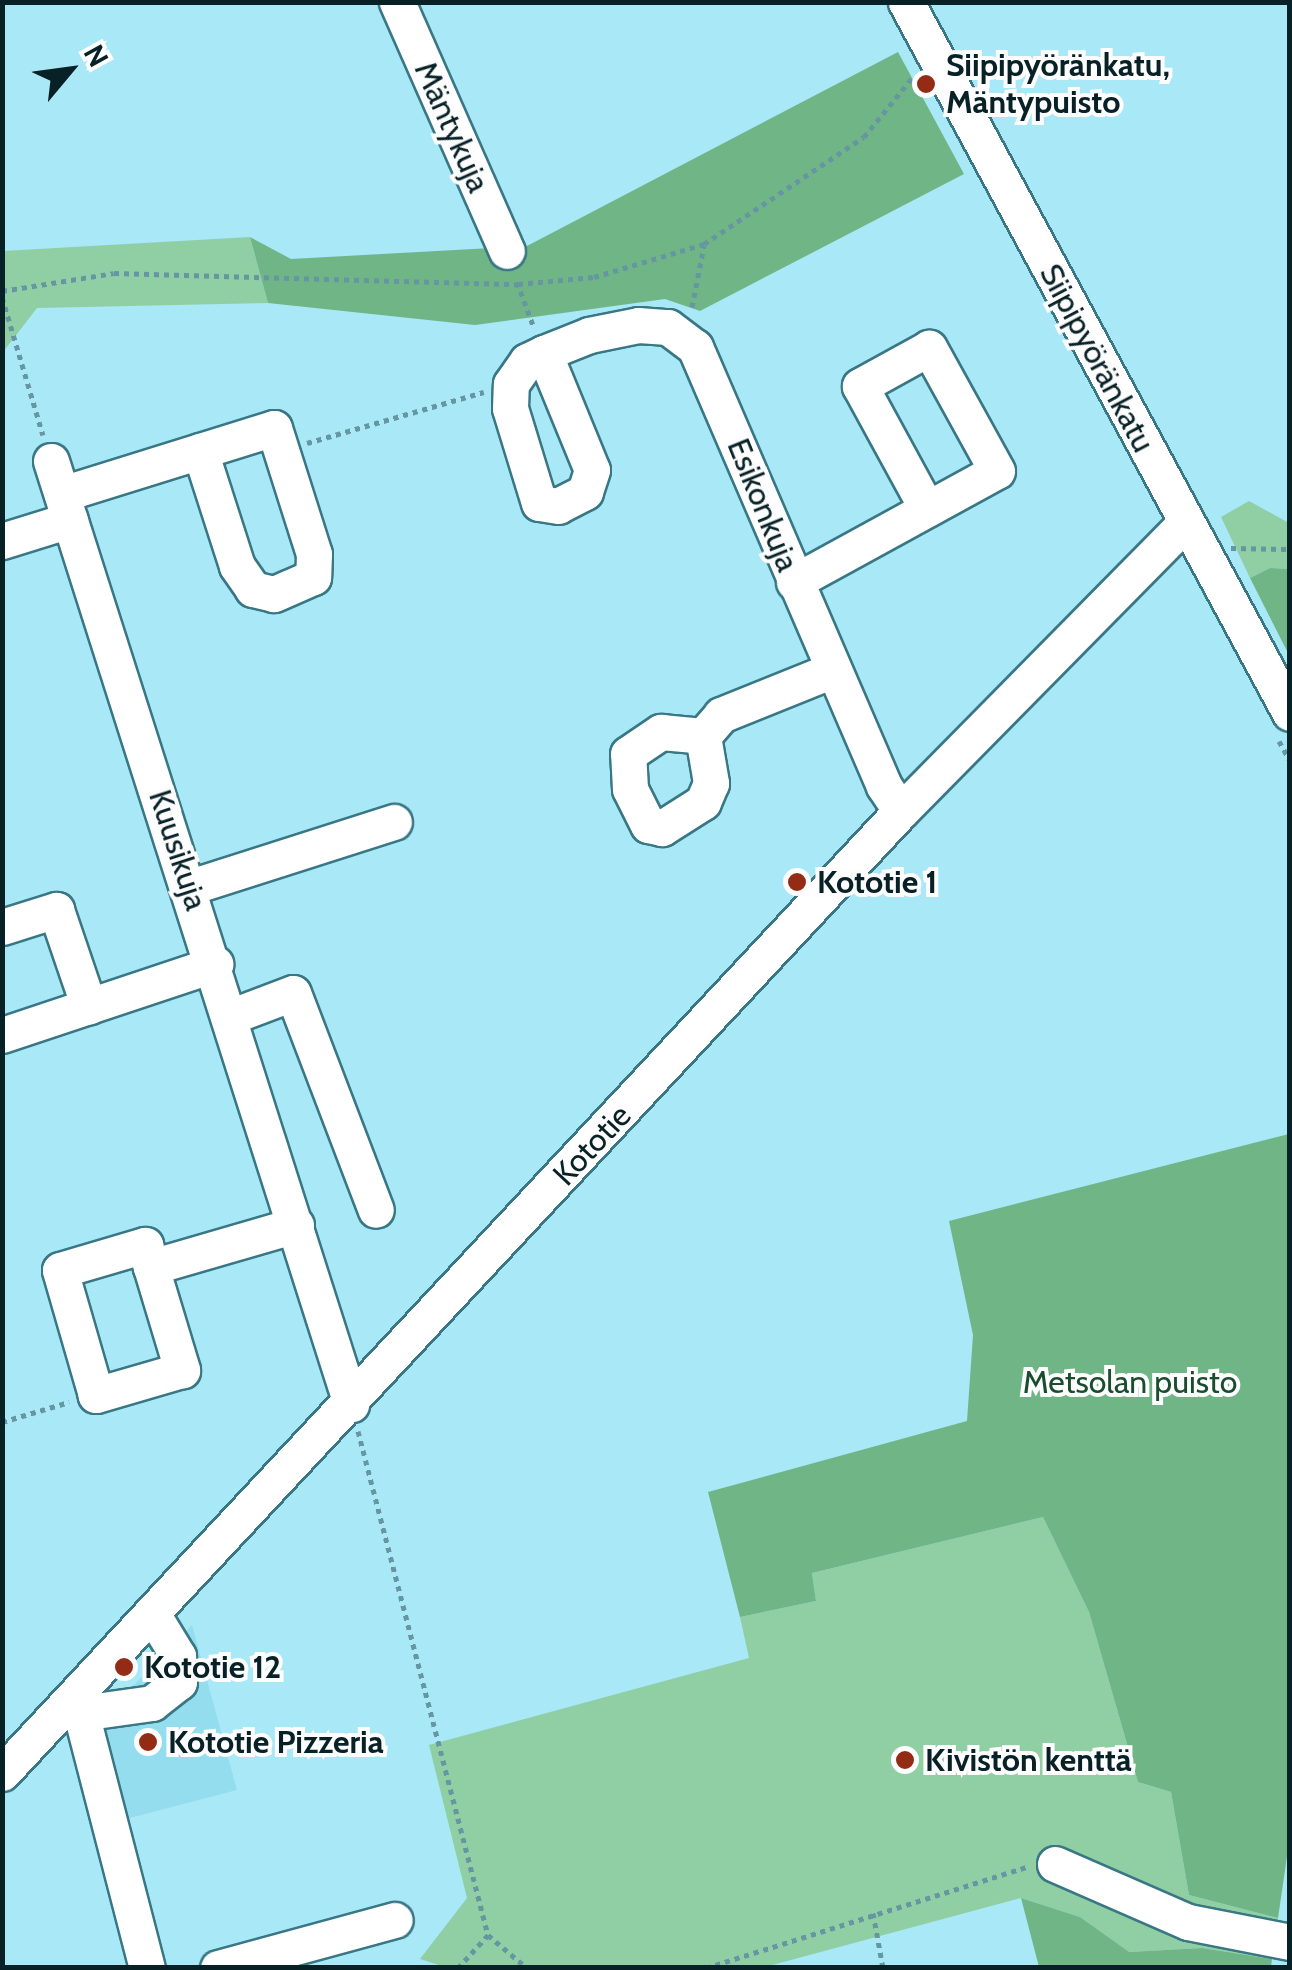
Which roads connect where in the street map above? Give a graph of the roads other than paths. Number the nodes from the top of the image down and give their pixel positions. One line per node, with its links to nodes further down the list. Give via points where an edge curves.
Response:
1 (397, 2): 3 (street, Mäntykuja)
2 (906, 2): 8 (street, Siipipyöränkatu)
3 (506, 251)
4 (544, 353): 4 (street, via 528,361 511,384 510,408 539,503 558,506 585,492 592,470); 10 (street, Esikonkuja, via 638,325 685,334)
5 (200, 451): 5 (street, via 274,428 314,554 313,577 274,594 253,589 236,566); 6 (street)
6 (61, 492): 9 (street); 16 (street, Kuusikuja)
7 (927, 509): 10 (street)
8 (1186, 522): 12 (street, Siipipyöränkatu); 14 (street, Kototie)
9 (2, 542)
10 (794, 582): 11 (street, Esikonkuja)
11 (834, 670): 13 (street, via 720,715); 14 (street, Esikonkuja)
12 (1290, 712)
13 (703, 736)
14 (901, 811): 25 (street, Kototie)
15 (394, 822): 16 (street)
16 (190, 887): 18 (street, Kuusikuja)
17 (2, 927): 19 (street, via 56,910)
18 (216, 964): 19 (street); 20 (street, Kuusikuja)
19 (89, 1007): 21 (street)
20 (232, 1016): 22 (street, via 292,992); 23 (street, Kuusikuja)
21 (2, 1035)
22 (376, 1210)
23 (296, 1224): 24 (street); 25 (street, Kuusikuja)
24 (152, 1267): 24 (street, via 182,1370 96,1394 60,1270 146,1245)
25 (352, 1404): 26 (street, Kototie)
26 (153, 1615): 27 (street, Kototie); 27 (street, via 178,1656 179,1682 152,1703)
27 (73, 1710): 28 (street, Kototie); 32 (street)
28 (2, 1773)
29 (1055, 1864): 31 (street, via 1188,1922)
30 (395, 1920): 33 (street)
31 (1290, 1942)
32 (146, 1968)
33 (218, 1968)

